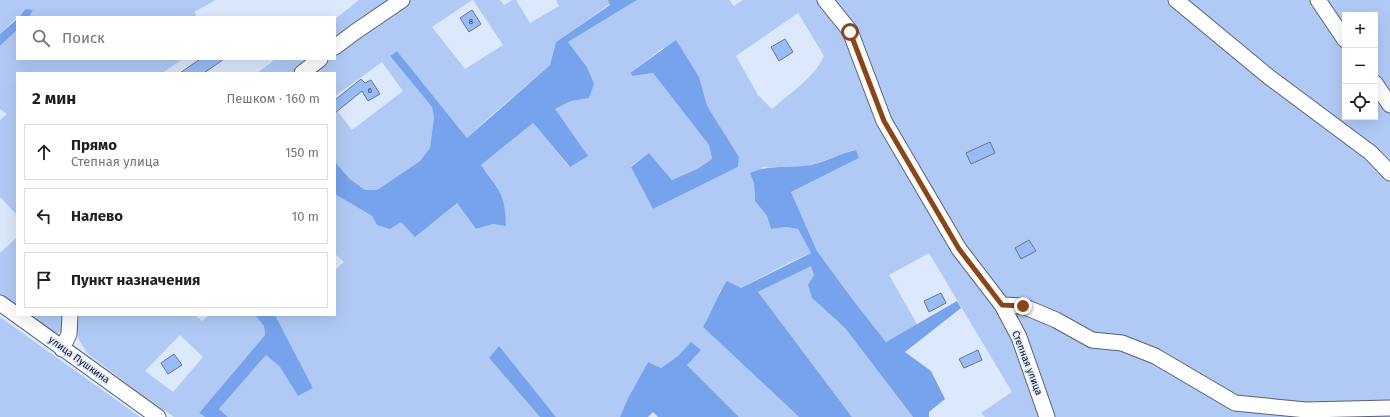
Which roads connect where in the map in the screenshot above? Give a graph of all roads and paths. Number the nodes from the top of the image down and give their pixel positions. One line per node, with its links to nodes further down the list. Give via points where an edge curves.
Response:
1 (402, 0): 6 (street)
2 (825, 0): 12 (street, Степная улица, via 850,32 884,121 959,249)
3 (1176, 0): 11 (street, via 1270,78 1371,153)
4 (1318, 0): 5 (street)
5 (1342, 36)
6 (336, 46)
7 (319, 60): 8 (street)
8 (303, 72)
9 (1376, 84): 10 (street)
10 (1390, 105)
11 (1390, 173)
12 (1002, 305): 16 (street, via 1023,306 1056,320 1092,340 1122,344 1155,356 1235,403 1306,410); 18 (street, Степная улица, via 1019,337)
13 (2, 309): 15 (street, улица Пушкина)
14 (70, 316): 15 (street, via 68,334)
15 (62, 349): 17 (street, улица Пушкина)
16 (1390, 408)
17 (158, 417)
18 (1047, 417)

